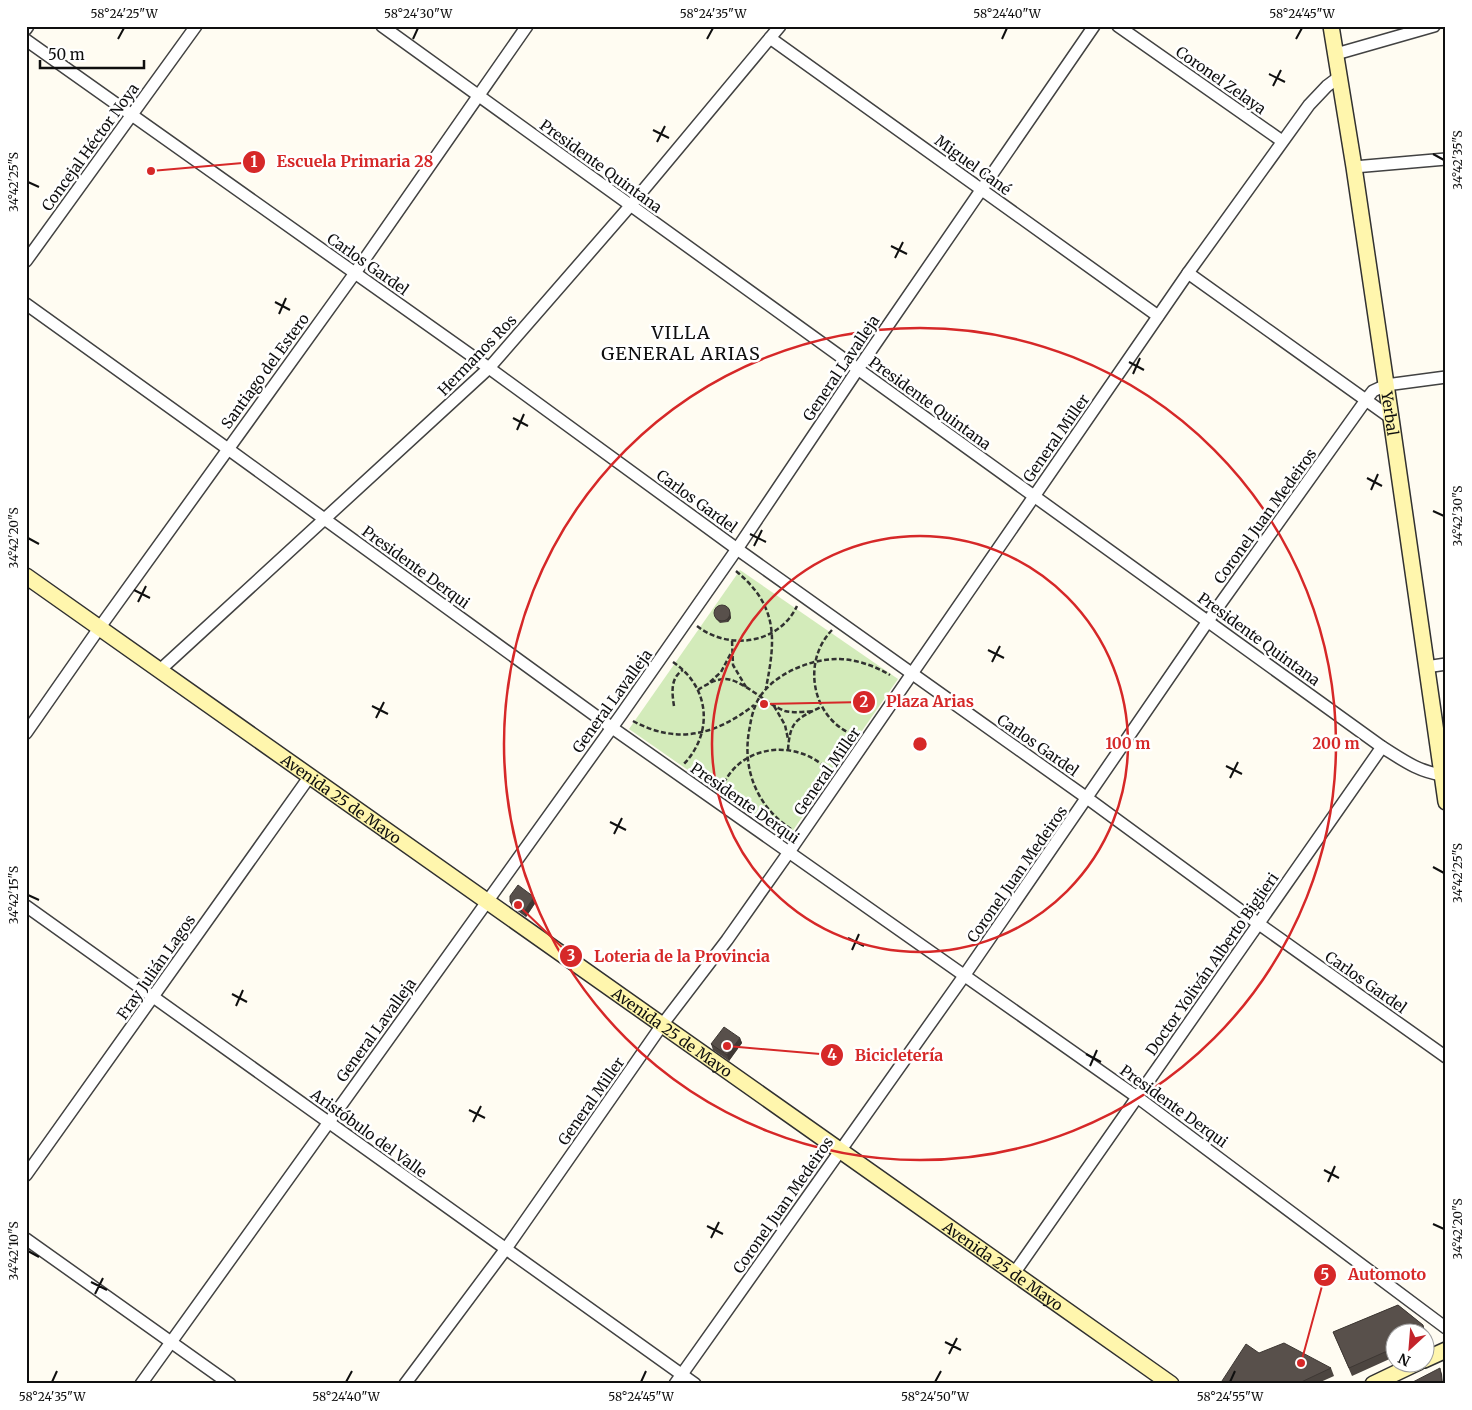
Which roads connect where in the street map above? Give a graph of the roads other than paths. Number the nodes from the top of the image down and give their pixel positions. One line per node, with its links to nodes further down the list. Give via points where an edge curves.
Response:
1 (196, 26): 14 (street, Concejal Héctor Noya)
2 (382, 26): 13 (street, Presidente Quintana)
3 (527, 26): 13 (street, Santiago del Estero)
4 (780, 26): 9 (street, Hermanos Ros)
5 (1094, 26): 18 (street, General Lavalleja)
6 (1118, 26): 15 (street, Coronel Zelaya)
7 (1331, 26): 11 (main road, Yerbal)
8 (1434, 26): 11 (street)
9 (770, 38): 18 (street, Miguel Cané); 19 (street, Hermanos Ros)
10 (26, 40): 14 (street, Carlos Gardel)
11 (1336, 54): 12 (main road, Yerbal)
12 (1339, 78): 15 (street, General Miller, via 1309,105); 17 (main road, Yerbal)
13 (478, 96): 19 (street, Presidente Quintana); 21 (street, Santiago del Estero)
14 (130, 115): 20 (street, Concejal Héctor Noya); 21 (street, Carlos Gardel)
15 (1282, 141): 22 (street, General Miller)
16 (1446, 160): 17 (street)
17 (1354, 167): 28 (main road, Yerbal)
18 (982, 190): 24 (street, Miguel Cané); 26 (street, General Lavalleja)
19 (630, 206): 25 (street, Hermanos Ros); 26 (street, Presidente Quintana)
20 (26, 261)
21 (355, 272): 25 (street, Carlos Gardel); 31 (street, Santiago del Estero)
22 (1188, 273): 24 (street, General Miller); 29 (street)
23 (26, 304): 31 (street, Presidente Derqui)
24 (1158, 316): 32 (street, General Miller)
25 (489, 368): 33 (street, Hermanos Ros); 34 (street, Carlos Gardel)
26 (858, 369): 32 (street, Presidente Quintana); 34 (street, General Lavalleja)
27 (1446, 377): 28 (street)
28 (1386, 385): 29 (street, Coronel Juan Medeiros, via 1373,391); 30 (main road, Yerbal)
29 (1366, 400): 30 (street); 36 (street, Coronel Juan Medeiros)
30 (1391, 418): 39 (main road, Yerbal)
31 (228, 449): 33 (street, Presidente Derqui); 37 (street, Santiago del Estero)
32 (1034, 496): 36 (street, Presidente Quintana); 41 (street, General Miller)
33 (325, 520): 40 (street, Hermanos Ros); 42 (street, Presidente Derqui)
34 (737, 549): 41 (street, Carlos Gardel, via 842,623); 42 (street, General Lavalleja)
35 (26, 576): 37 (main road, Avenida 25 de Mayo)
36 (1208, 621): 44 (street, Presidente Quintana); 47 (street, Coronel Juan Medeiros)
37 (100, 627): 40 (main road, Avenida 25 de Mayo); 43 (street, Santiago del Estero)
38 (1446, 664): 39 (street)
39 (1426, 667): 45 (main road, Yerbal)
40 (160, 670): 46 (main road, Avenida 25 de Mayo)
41 (909, 678): 47 (street, Carlos Gardel); 49 (street, General Miller)
42 (611, 727): 49 (street, Presidente Derqui); 50 (street, General Lavalleja)
43 (26, 733)
44 (1382, 747): 45 (street, Presidente Quintana, via 1416,769); 52 (street, Doctor Yoliván Alberto Biglieri)
45 (1442, 774): 48 (main road, Yerbal)
46 (310, 776): 50 (main road, Avenida 25 de Mayo); 54 (street, Fray Julián Lagos)
47 (1087, 798): 52 (street, Carlos Gardel); 53 (street, Coronel Juan Medeiros)
48 (1446, 802)
49 (789, 852): 53 (street, Presidente Derqui); 55 (street, General Miller)
50 (488, 900): 55 (main road, Avenida 25 de Mayo); 58 (street, General Lavalleja)
51 (26, 906): 54 (street, Aristóbulo del Valle)
52 (1259, 924): 56 (street, Carlos Gardel); 57 (street, Doctor Yoliván Alberto Biglieri)
53 (964, 976): 57 (street, Presidente Derqui); 59 (street, Coronel Juan Medeiros)
54 (152, 998): 58 (street, Aristóbulo del Valle); 60 (street, Fray Julián Lagos)
55 (662, 1025): 59 (main road, Avenida 25 de Mayo); 62 (street, General Miller)
56 (1446, 1058)
57 (1137, 1097): 63 (street, Doctor Yoliván Alberto Biglieri); 64 (street, Presidente Derqui)
58 (328, 1122): 62 (street, Aristóbulo del Valle); 65 (street, General Lavalleja)
59 (840, 1151): 63 (main road, Avenida 25 de Mayo); 69 (street, Coronel Juan Medeiros)
60 (26, 1175)
61 (26, 1239): 65 (street)
62 (505, 1250): 69 (street, Aristóbulo del Valle); 72 (street, General Miller)
63 (1015, 1272): 74 (main road, Avenida 25 de Mayo)
64 (1446, 1328)
65 (171, 1342): 70 (street, General Lavalleja); 71 (street)
66 (1446, 1350): 67 (main road)
67 (1434, 1355)
68 (1398, 1372): 75 (main road)
69 (678, 1379): 73 (street, Aristóbulo del Valle)
70 (141, 1384)
71 (230, 1384)
72 (406, 1384)
73 (694, 1384)
74 (1171, 1384)
75 (1373, 1384)

